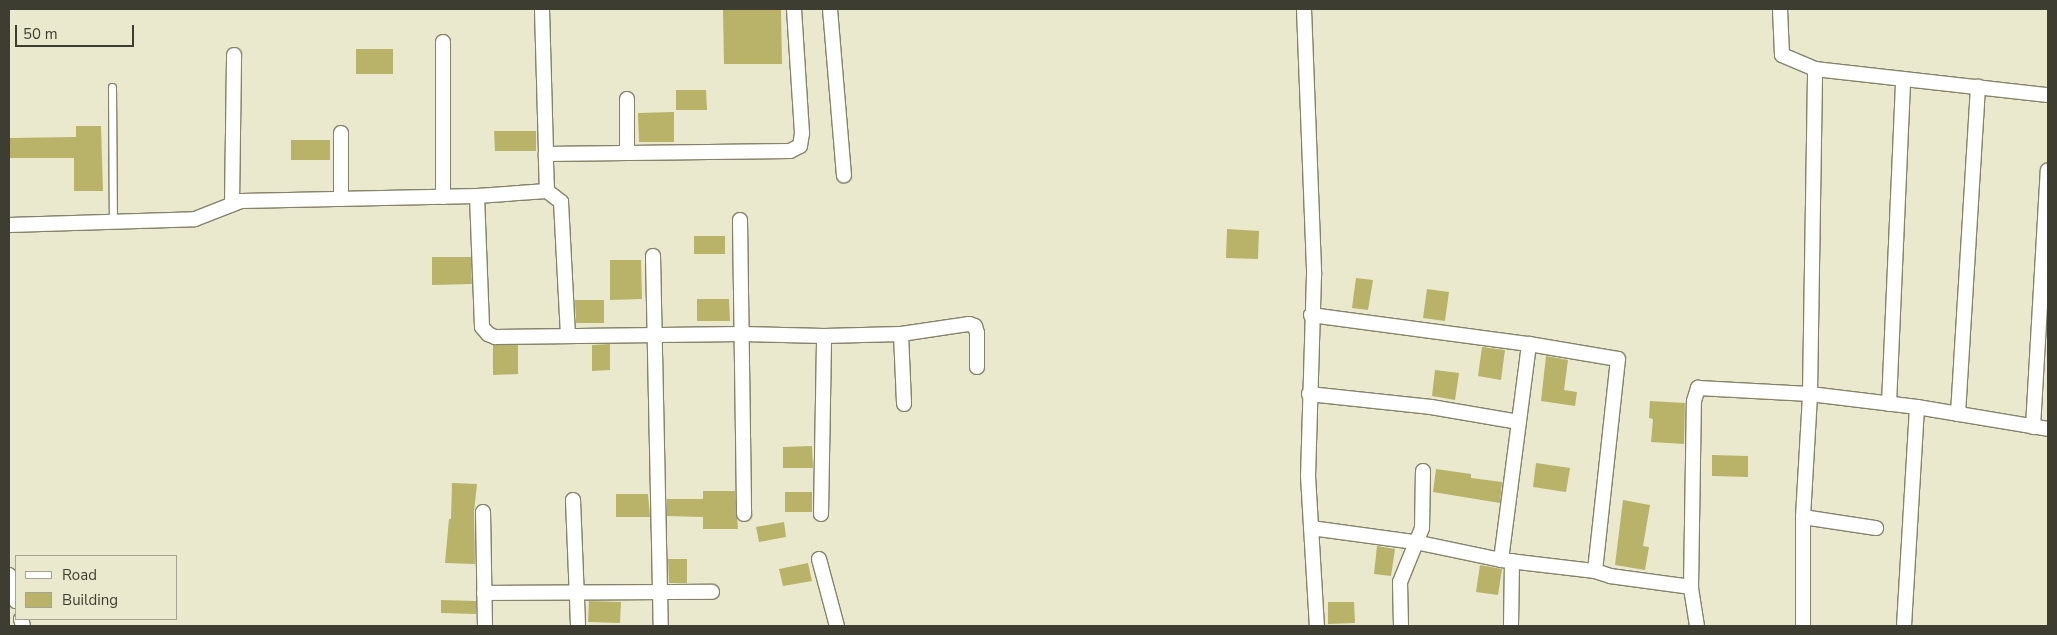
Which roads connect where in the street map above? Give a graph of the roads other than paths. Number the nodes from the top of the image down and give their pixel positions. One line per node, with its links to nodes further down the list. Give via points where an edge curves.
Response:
1 (542, 9): 16 (street)
2 (794, 9): 15 (street, via 802,133 800,146 790,151)
3 (830, 9): 18 (street)
4 (1304, 9): 28 (street, via 1314,275)
5 (1780, 9): 8 (street, via 1782,55)
6 (443, 42): 21 (street)
7 (234, 55): 23 (street)
8 (1815, 69): 9 (street); 37 (street)
9 (1903, 79): 11 (street); 39 (street)
10 (112, 87): 25 (lane)
11 (1978, 87): 12 (street); 41 (street)
12 (2048, 95)
13 (627, 99): 15 (street)
14 (341, 133): 22 (street)
15 (627, 153): 16 (street)
16 (546, 154): 19 (street)
17 (2048, 170): 43 (street)
18 (844, 175)
19 (547, 192): 20 (street); 32 (street, via 562,202)
20 (477, 196): 21 (street); 32 (street, via 484,331 494,337)
21 (443, 197): 22 (street)
22 (341, 199): 23 (street, via 241,201)
23 (232, 204): 25 (street, via 196,219)
24 (740, 220): 29 (street)
25 (113, 222): 26 (street)
26 (9, 225)
27 (653, 256): 31 (street)
28 (1311, 315): 34 (street); 36 (street)
29 (742, 334): 31 (street); 33 (street); 48 (street)
30 (901, 334): 33 (street); 35 (street, via 962,323 975,326); 38 (street)
31 (654, 335): 32 (street); 62 (street)
32 (568, 336)
33 (824, 336): 49 (street)
34 (1529, 344): 42 (street); 56 (street, via 1618,359)
35 (977, 367)
36 (1309, 394): 42 (street, via 1431,407); 51 (street)
37 (1810, 394): 39 (street); 50 (street); 58 (street, via 1698,388 1694,401)
38 (904, 404)
39 (1889, 404): 40 (street)
40 (1917, 407): 41 (street); 73 (street)
41 (1958, 414): 43 (street)
42 (1519, 422): 55 (street)
43 (2033, 427): 44 (street)
44 (2048, 429)
45 (1422, 471): 53 (street, via 1422,528)
46 (573, 500): 59 (street)
47 (484, 512): 61 (street)
48 (744, 514)
49 (820, 514)
50 (1804, 517): 52 (street); 72 (street)
51 (1311, 528): 53 (street); 68 (street)
52 (1876, 528)
53 (1415, 542): 55 (street); 69 (street, via 1400,582)
54 (819, 559): 67 (street)
55 (1506, 560): 56 (street); 70 (street)
56 (1595, 571): 58 (street)
57 (9, 575): 63 (street)
58 (1691, 587): 71 (street)
59 (577, 592): 61 (street); 62 (street); 65 (street)
60 (712, 592): 62 (street)
61 (484, 593): 64 (street)
62 (658, 593): 66 (street)
63 (15, 597)
64 (485, 626)
65 (578, 626)
66 (661, 626)
67 (837, 626)
68 (1317, 626)
69 (1401, 626)
70 (1511, 626)
71 (1697, 626)
72 (1803, 626)
73 (1904, 626)

